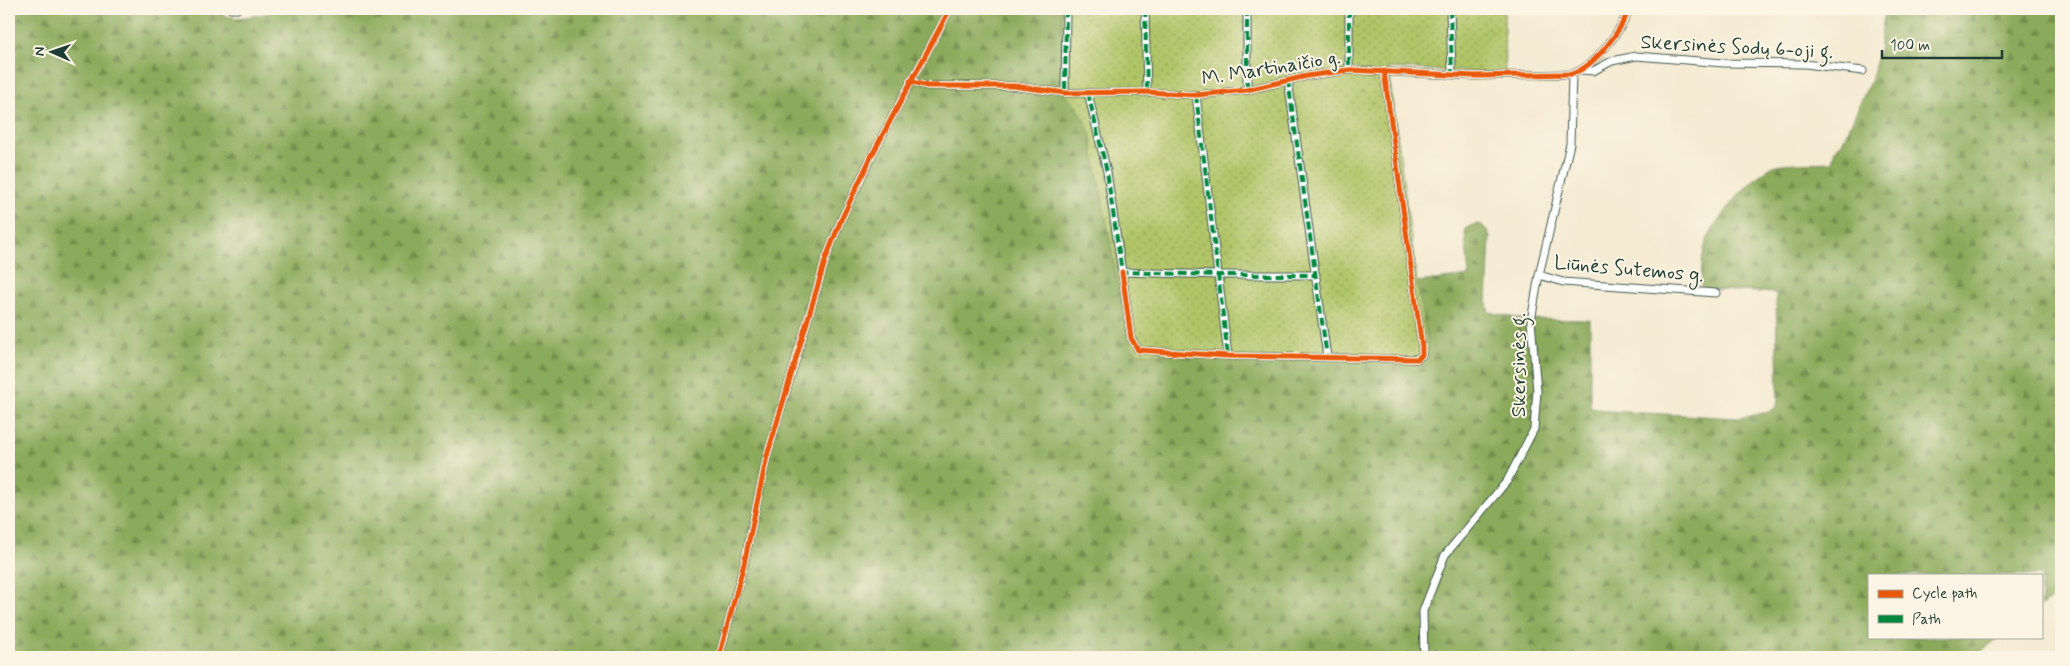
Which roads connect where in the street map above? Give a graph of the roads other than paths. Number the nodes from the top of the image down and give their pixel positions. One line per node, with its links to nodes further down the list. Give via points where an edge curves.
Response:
1 (232, 9): 2 (street)
2 (237, 9)
3 (950, 9): 17 (street)
4 (1066, 9): 20 (street)
5 (1145, 9): 19 (street)
6 (1246, 9): 18 (street)
7 (1349, 9): 10 (street)
8 (1450, 9): 14 (street)
9 (1630, 9): 11 (street, via 1617,34)
10 (1349, 70): 12 (street, M. Martinaičio g.); 16 (street, M. Martinaičio g.)
11 (1581, 70): 13 (street, Skersinės Sodų 6-oji g., via 1593,71 1612,61 1636,56 1724,63 1805,64); 15 (street)
12 (1384, 71): 14 (street, M. Martinaičio g.); 29 (street, via 1422,355 1417,359)
13 (1863, 71)
14 (1452, 74): 15 (street, M. Martinaičio g.)
15 (1572, 74): 26 (street, Skersinės g., via 1570,144)
16 (1288, 80): 18 (street, M. Martinaičio g.); 25 (street)
17 (910, 82): 20 (street, via 927,86 1014,86); 30 (street, via 872,155 826,258 767,456 744,564)
18 (1248, 90): 22 (street, M. Martinaičio g.)
19 (1146, 92): 21 (street, M. Martinaičio g.); 22 (street, M. Martinaičio g.)
20 (1065, 93): 21 (street, M. Martinaičio g.)
21 (1088, 93): 23 (street, via 1107,172)
22 (1196, 94): 24 (street)
23 (1122, 272): 24 (street); 28 (street, via 1131,338 1138,350)
24 (1218, 275): 25 (street); 28 (street)
25 (1316, 275): 29 (street)
26 (1539, 275): 27 (street, Liūnės Sutemos g., via 1563,282); 31 (street, Skersinės g., via 1531,321 1537,390 1534,429 1507,481 1445,555 1423,612)
27 (1716, 293)
28 (1228, 356): 29 (street)
29 (1327, 357)
30 (719, 657)
31 (1424, 657)

